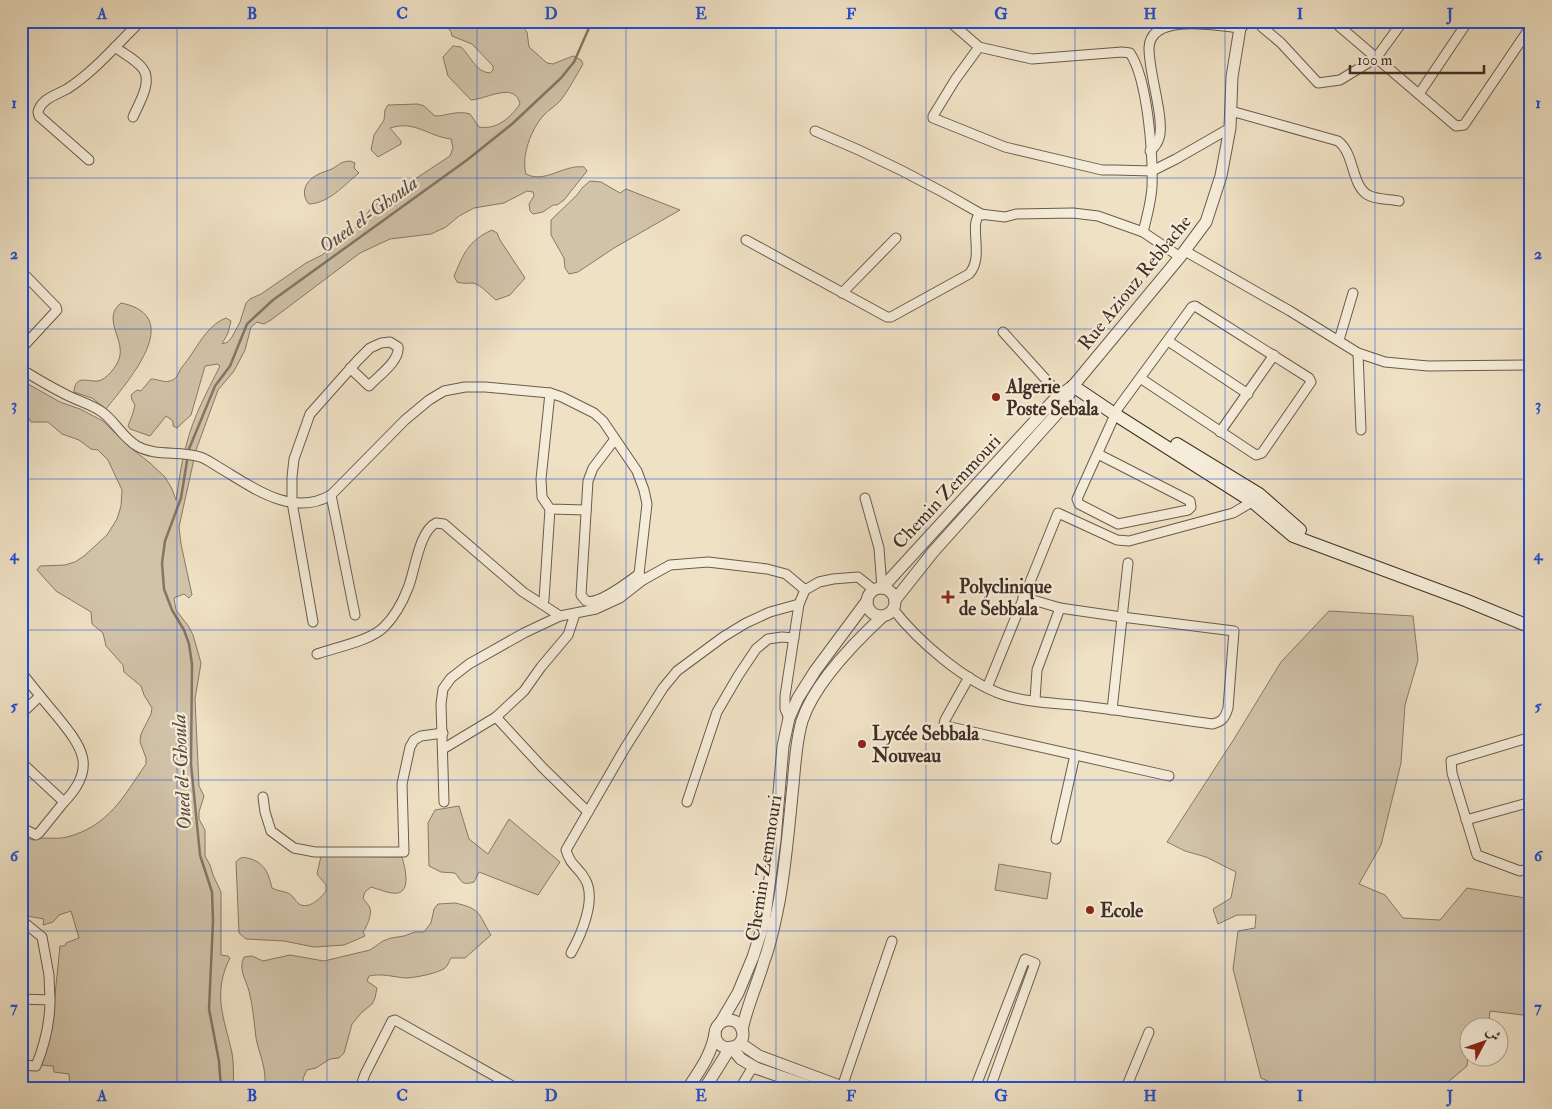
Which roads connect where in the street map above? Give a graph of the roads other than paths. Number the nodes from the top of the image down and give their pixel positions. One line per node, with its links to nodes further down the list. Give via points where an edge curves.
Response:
1 (141, 21): 9 (street)
2 (949, 21): 10 (street)
3 (1258, 21): 11 (street, via 1318,83 1340,80)
4 (1404, 21): 11 (street)
5 (1468, 21): 12 (street)
6 (1243, 25): 13 (street, Rue Aziouz Rebbache, via 1232,77); 17 (street, via 1179,24 1154,35 1150,52 1160,134 1158,143)
7 (1339, 26): 11 (street)
8 (1530, 30): 12 (street, via 1464,124 1456,126)
9 (115, 47): 14 (street, via 143,69 146,76 144,92); 18 (street, via 88,74 38,109)
10 (979, 47): 17 (street, via 1032,59 1130,53 1142,85); 19 (street, via 933,116 935,120 1005,147 1102,170)
11 (1376, 58): 12 (street)
12 (1419, 94)
13 (1230, 111): 15 (street, Rue Aziouz Rebbache); 20 (street, via 1338,141 1348,152 1360,187 1365,192 1374,197)
14 (133, 117)
15 (1230, 128): 19 (street); 25 (street, Rue Aziouz Rebbache, via 1221,176 1206,222)
16 (815, 130): 21 (street, via 866,152)
17 (1150, 151): 19 (street)
18 (89, 160)
19 (1152, 171): 22 (street, via 1150,202)
20 (1399, 201)
21 (983, 214): 22 (street, via 1005,217 1016,214 1098,216); 27 (street, via 975,220 975,264 969,274 890,317)
22 (1143, 232): 25 (street)
23 (896, 238): 27 (street)
24 (746, 240): 27 (street)
25 (1182, 254): 30 (street); 39 (street, Rue Aziouz Rebbache)
26 (21, 272): 32 (street, via 57,310)
27 (842, 293)
28 (1353, 293): 30 (street)
29 (1003, 332): 42 (street)
30 (1339, 340): 33 (street)
31 (1168, 341): 34 (street, via 1195,306); 38 (street); 41 (street)
32 (21, 349)
33 (1358, 353): 35 (street, via 1385,362 1428,366); 44 (street)
34 (1274, 354): 41 (street); 45 (street, via 1311,382 1262,453 1256,455)
35 (1531, 365)
36 (350, 368): 36 (street, via 370,348 381,343 390,342 398,347 395,360 369,386); 51 (street, via 306,423 294,459)
37 (21, 369): 51 (street, via 62,393 89,404 104,414 127,440 139,447 201,457 260,492)
38 (1140, 378): 43 (street); 45 (street)
39 (1076, 382): 42 (street, Chemin Zemmouri); 43 (main road); 62 (street, Chemin Zemmouri, via 1062,408 933,552)
40 (550, 393): 46 (street, via 594,413); 48 (street, via 465,387 444,391 405,420); 52 (street, via 540,479 542,497)
41 (1248, 394): 45 (street)
42 (1060, 395): 56 (street, Chemin Zemmouri)
43 (1117, 411): 47 (street); 50 (main road)
44 (1360, 430)
45 (1220, 432)
46 (615, 438): 53 (street, via 593,468); 55 (street, via 637,471 644,490)
47 (1098, 454): 47 (street, via 1077,499 1079,504 1118,524 1191,507 1190,501)
48 (331, 495): 51 (street, via 314,502); 65 (street)
49 (865, 498): 56 (street, via 879,548)
50 (1257, 499): 58 (street, via 1233,513 1128,541 1117,540 1058,513); 69 (main road, via 1298,529); 71 (main road, via 1293,536)
51 (292, 502): 70 (street)
52 (550, 509): 53 (street); 59 (street)
53 (586, 510): 55 (street, via 583,598 595,601)
54 (1128, 562): 68 (street)
55 (641, 577): 57 (street, via 670,565 708,562 777,571 786,574); 64 (street, via 620,598 596,609)
56 (878, 589): 57 (street, via 854,577 819,582); 60 (street, Chemin Zemmouri, via 869,594); 62 (street, via 891,592)
57 (805, 590): 61 (street)
58 (1024, 596): 63 (street); 76 (street)
59 (544, 600)
60 (867, 601): 67 (street, via 871,612); 82 (street, Chemin Zemmouri, via 815,671)
61 (799, 604): 72 (street); 94 (street, via 746,623 677,671 645,716)
62 (894, 605): 67 (street, Chemin Zemmouri, via 889,614); 75 (street, via 908,628)
63 (1060, 608): 68 (street); 78 (street, via 1037,670)
64 (574, 614): 66 (street); 81 (street, via 568,635 524,691)
65 (355, 615)
66 (560, 616): 73 (street, via 523,592 444,524 436,523 423,539 408,590 384,627 374,634); 83 (street, via 524,633 450,678 442,689)
67 (883, 616): 105 (street, Chemin Zemmouri, via 855,641 809,705 802,721 778,903 765,960)
68 (1122, 617): 79 (street); 79 (street, via 1234,631 1228,708 1226,717 1212,724)
69 (1531, 618)
70 (313, 622)
71 (1531, 627)
72 (794, 638): 82 (street, via 785,696); 92 (street, via 768,639 756,649 738,676 717,712)
73 (317, 654)
74 (21, 672): 77 (street)
75 (969, 677): 76 (street); 86 (street, via 945,720 946,726)
76 (987, 688): 78 (street, via 1004,695)
77 (40, 696): 80 (street); 90 (street, via 76,740 82,754 81,780)
78 (1035, 700): 79 (street)
79 (1112, 710)
80 (21, 714)
81 (496, 716): 85 (street); 94 (street)
82 (789, 718): 104 (street, Chemin Zemmouri, via 783,746 764,923 745,975)
83 (443, 733): 85 (street); 89 (street, via 421,736 410,747 402,784 404,852 315,852 294,848 271,830)
84 (1531, 736): 95 (street, via 1452,761 1452,773)
85 (443, 749): 91 (street)
86 (1076, 755): 88 (street); 97 (street)
87 (21, 762): 90 (street)
88 (1169, 776)
89 (263, 797)
90 (64, 802): 96 (street, via 36,835)
91 (444, 802)
92 (687, 802)
93 (1531, 802): 95 (street)
94 (588, 812): 101 (street, via 566,850 569,861 585,878 589,889 580,937)
95 (1466, 820): 98 (street, via 1477,855 1520,871)
96 (21, 826)
97 (1056, 840)
98 (1531, 868)
99 (21, 920): 103 (street, via 42,937 50,975)
100 (892, 941): 111 (street)
101 (572, 953)
102 (21, 1000): 103 (street)
103 (50, 1000): 109 (street, via 50,1020 36,1066)
104 (722, 1022): 105 (street, via 734,1021); 107 (street)
105 (742, 1030): 108 (street, via 743,1034)
106 (1149, 1032): 120 (street)
107 (715, 1034): 108 (street, via 719,1044); 114 (street, via 708,1058)
108 (733, 1046): 110 (street, via 741,1059); 111 (street); 115 (street)
109 (21, 1065)
110 (756, 1068): 116 (street, via 751,1070); 117 (street)
111 (839, 1087)
112 (360, 1088): 113 (street, via 395,1020)
113 (516, 1088)
114 (688, 1088)
115 (706, 1088)
116 (740, 1088)
117 (814, 1088)
118 (975, 1088): 119 (street, via 1025,959 1035,963)
119 (990, 1088)
120 (1126, 1088)

